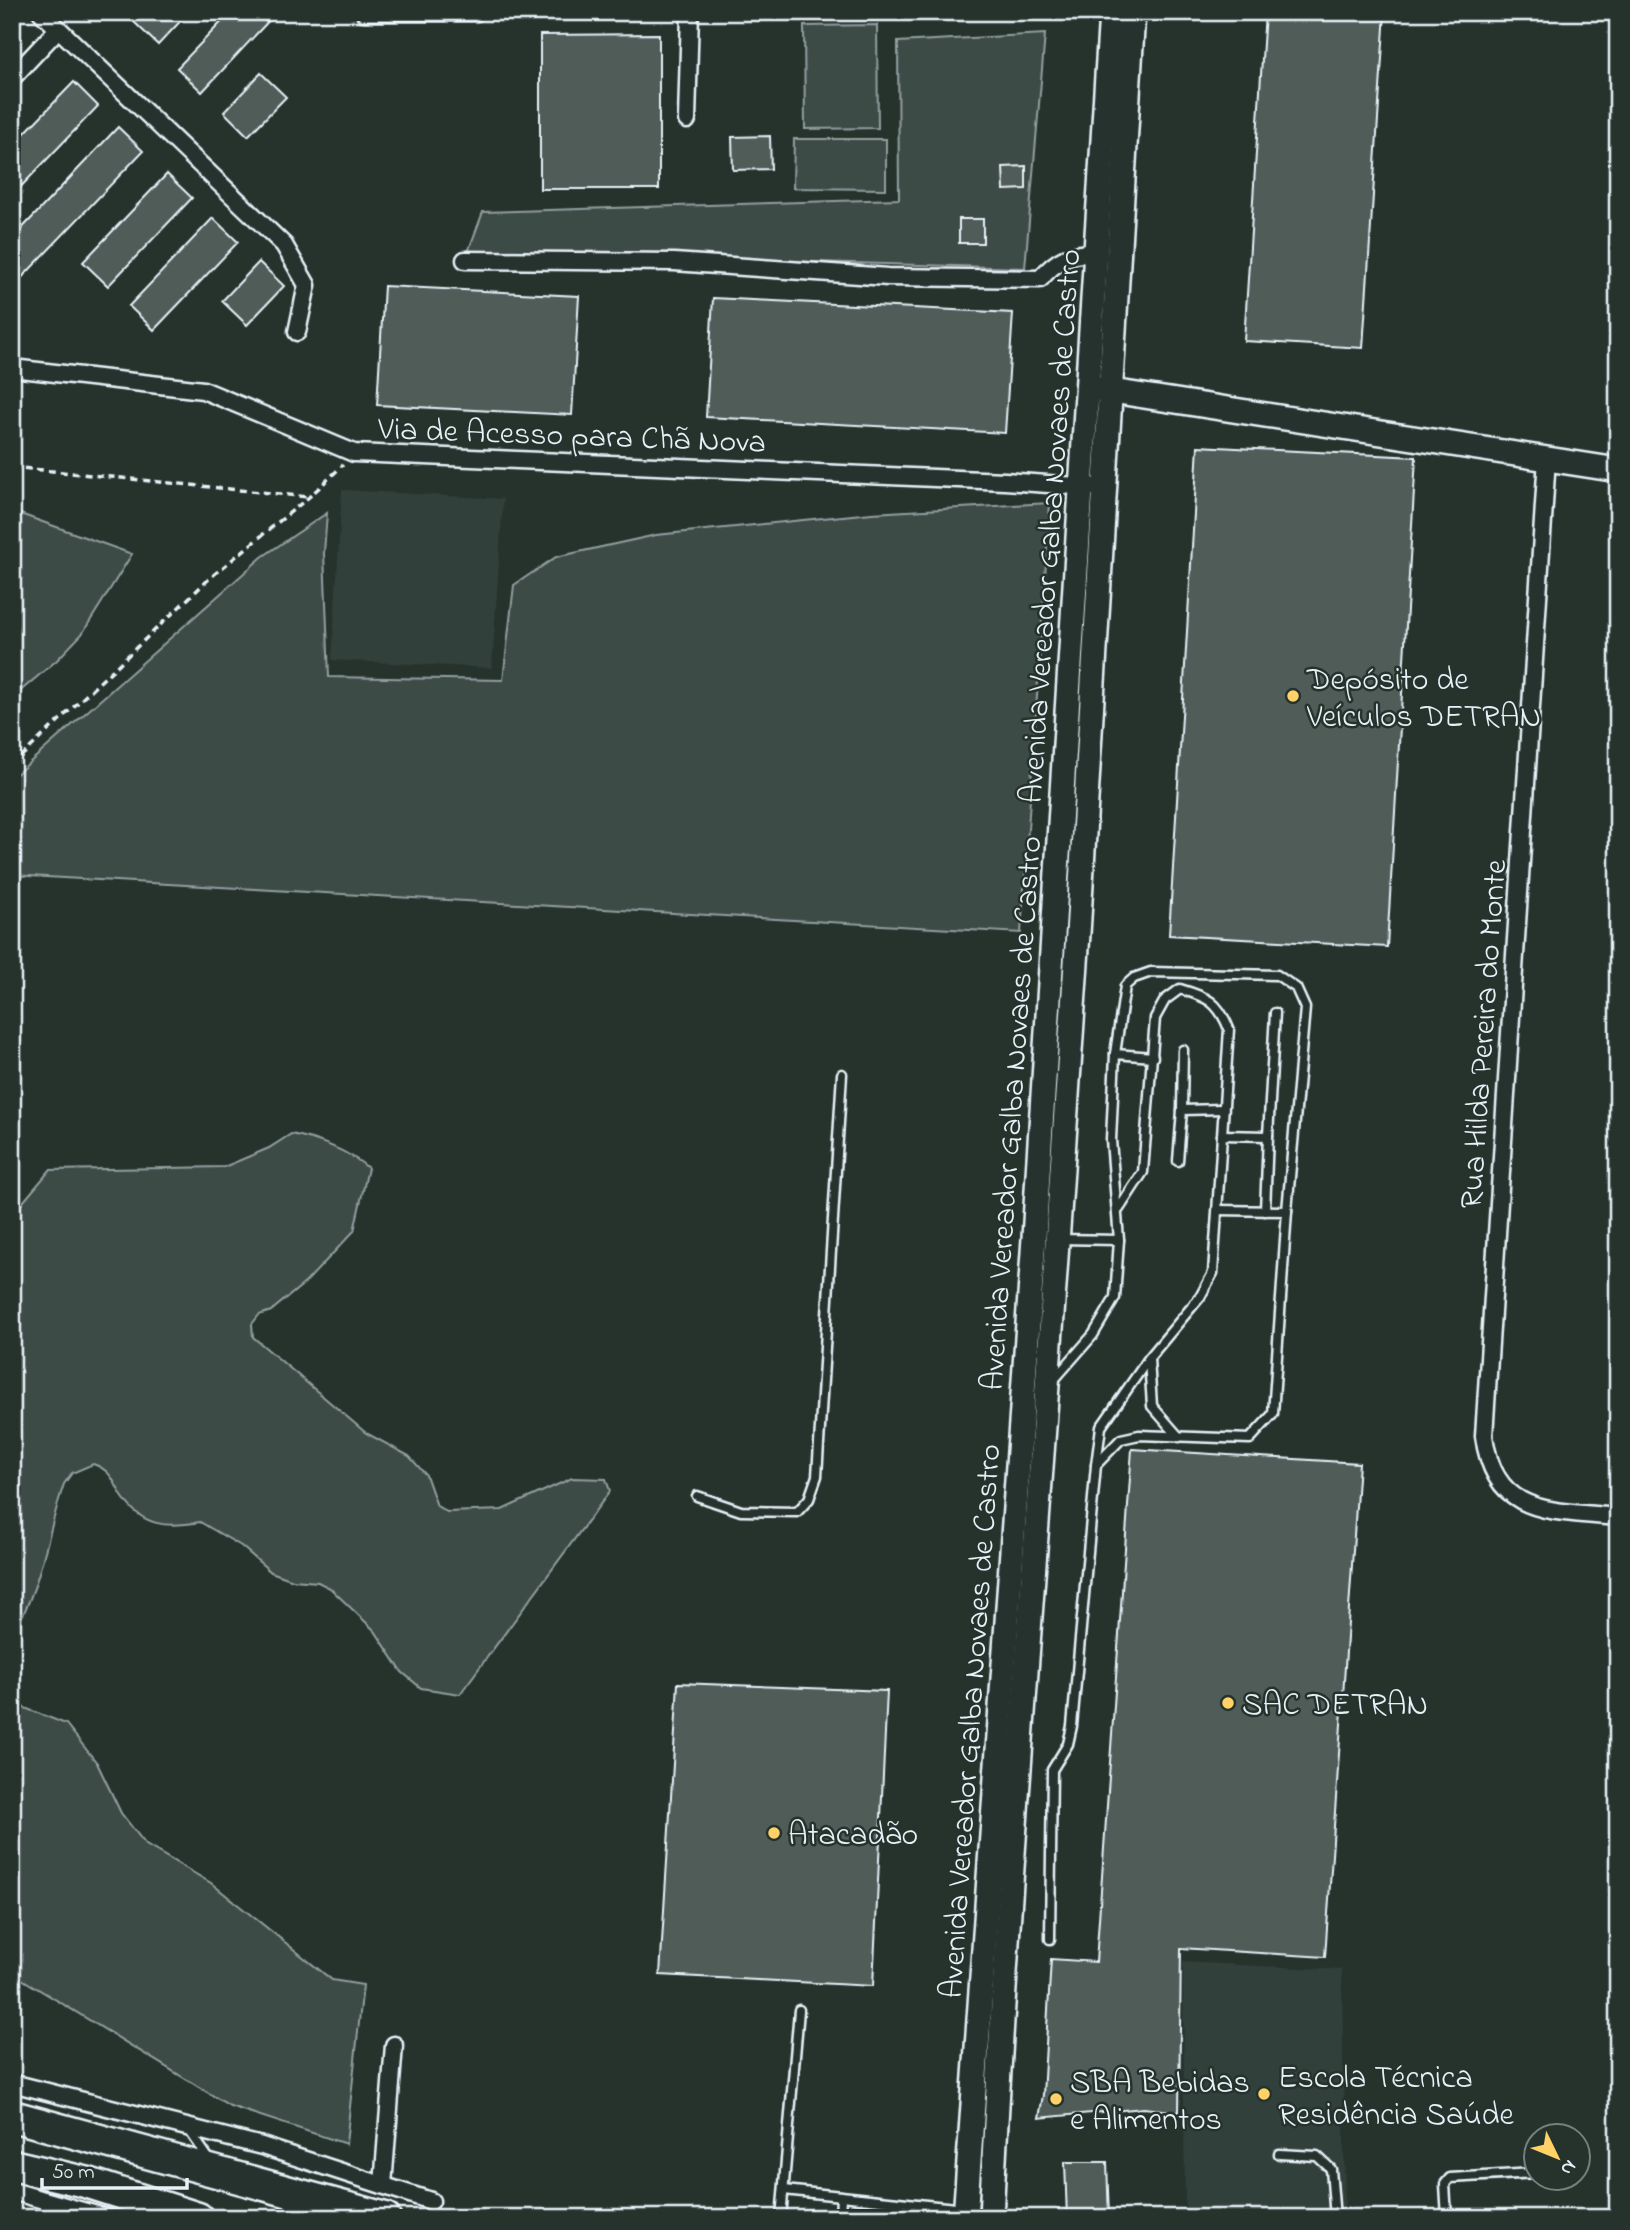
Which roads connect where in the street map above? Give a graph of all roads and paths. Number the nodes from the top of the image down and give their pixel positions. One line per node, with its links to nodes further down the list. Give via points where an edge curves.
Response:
1 (41, 12): 7 (street)
2 (365, 12): 3 (street)
3 (476, 12)
4 (690, 12): 9 (street)
5 (1111, 12): 10 (street, Avenida Vereador Galba Novaes de Castro)
6 (1133, 12): 15 (street, Avenida Vereador Galba Novaes de Castro)
7 (58, 29): 8 (street); 12 (street, via 284,245 307,285)
8 (12, 78)
9 (687, 120)
10 (1098, 253): 11 (street, via 1078,252 1054,263 1040,279 887,277 649,261); 14 (street, Avenida Vereador Galba Novaes de Castro)
11 (465, 260)
12 (297, 332)
13 (12, 368): 16 (street, via 203,390)
14 (1089, 388): 15 (street); 20 (street, Avenida Vereador Galba Novaes de Castro)
15 (1112, 391): 17 (street); 21 (street, Avenida Vereador Galba Novaes de Castro)
16 (354, 453): 20 (street, Via de Acesso para Chã Nova); 22 (path, Via de Acesso para Chã Nova)
17 (1546, 458): 19 (street); 46 (street, Rua Hilda Pereira do Monte, via 1484,1436 1505,1491 1521,1502)
18 (12, 467): 22 (path)
19 (1618, 470)
20 (1082, 486): 21 (street, Via de Acesso para Chã Nova); 38 (street, Avenida Vereador Galba Novaes de Castro)
21 (1106, 488): 39 (street, Avenida Vereador Galba Novaes de Castro)
22 (309, 497): 23 (path, Via de Acesso para Chã Nova, via 211,577)
23 (12, 765)
24 (1275, 1013): 32 (lane)
25 (1183, 1051): 30 (lane)
26 (1115, 1054): 27 (lane); 34 (lane, via 1111,1140); 37 (lane, via 1125,986 1134,978 1151,972 1278,975 1296,988 1305,1008)
27 (1153, 1057): 29 (lane, via 1155,1018 1165,999 1180,989 1208,998 1229,1029); 34 (lane, via 1143,1172)
28 (842, 1074): 45 (lane, via 817,1476 809,1499 797,1511 741,1511)
29 (1223, 1109): 30 (lane); 31 (lane)
30 (1182, 1110): 33 (lane)
31 (1222, 1135): 32 (lane); 35 (lane)
32 (1268, 1136): 36 (lane)
33 (1178, 1161)
34 (1119, 1209): 40 (lane)
35 (1218, 1210): 36 (lane); 41 (lane, via 1213,1273 1200,1297)
36 (1265, 1211): 37 (lane)
37 (1287, 1211): 43 (lane, via 1273,1414 1250,1439)
38 (1034, 1238): 39 (lane); 62 (street, Avenida Vereador Galba Novaes de Castro)
39 (1058, 1238): 40 (lane); 42 (street, Avenida Vereador Galba Novaes de Castro)
40 (1119, 1240): 42 (lane, via 1115,1298 1093,1335)
41 (1149, 1358): 43 (lane, via 1152,1406); 44 (lane, via 1101,1427)
42 (1047, 1387): 68 (street, Avenida Vereador Galba Novaes de Castro, via 1002,1997)
43 (1179, 1437): 44 (lane, via 1121,1439)
44 (1096, 1465): 47 (lane, via 1072,1726 1068,1744 1052,1770)
45 (697, 1496)
46 (1618, 1517)
47 (1050, 1939)
48 (799, 2010): 58 (lane)
49 (394, 2045): 57 (street)
50 (12, 2083): 52 (street)
51 (12, 2116): 55 (highway)
52 (188, 2130): 55 (lane); 57 (street, via 262,2146)
53 (1279, 2154): 69 (lane, via 1317,2157 1331,2169)
54 (12, 2165): 64 (highway, via 85,2182)
55 (219, 2174): 65 (highway)
56 (1522, 2175): 70 (lane, via 1450,2178 1446,2184)
57 (383, 2185): 61 (street)
58 (784, 2190): 60 (lane); 66 (lane)
59 (12, 2191): 63 (street)
60 (841, 2196): 62 (lane); 67 (lane)
61 (431, 2201)
62 (965, 2213)
63 (107, 2218)
64 (198, 2218)
65 (385, 2218)
66 (781, 2218)
67 (840, 2218)
68 (991, 2218)
69 (1335, 2218)
70 (1447, 2218)

